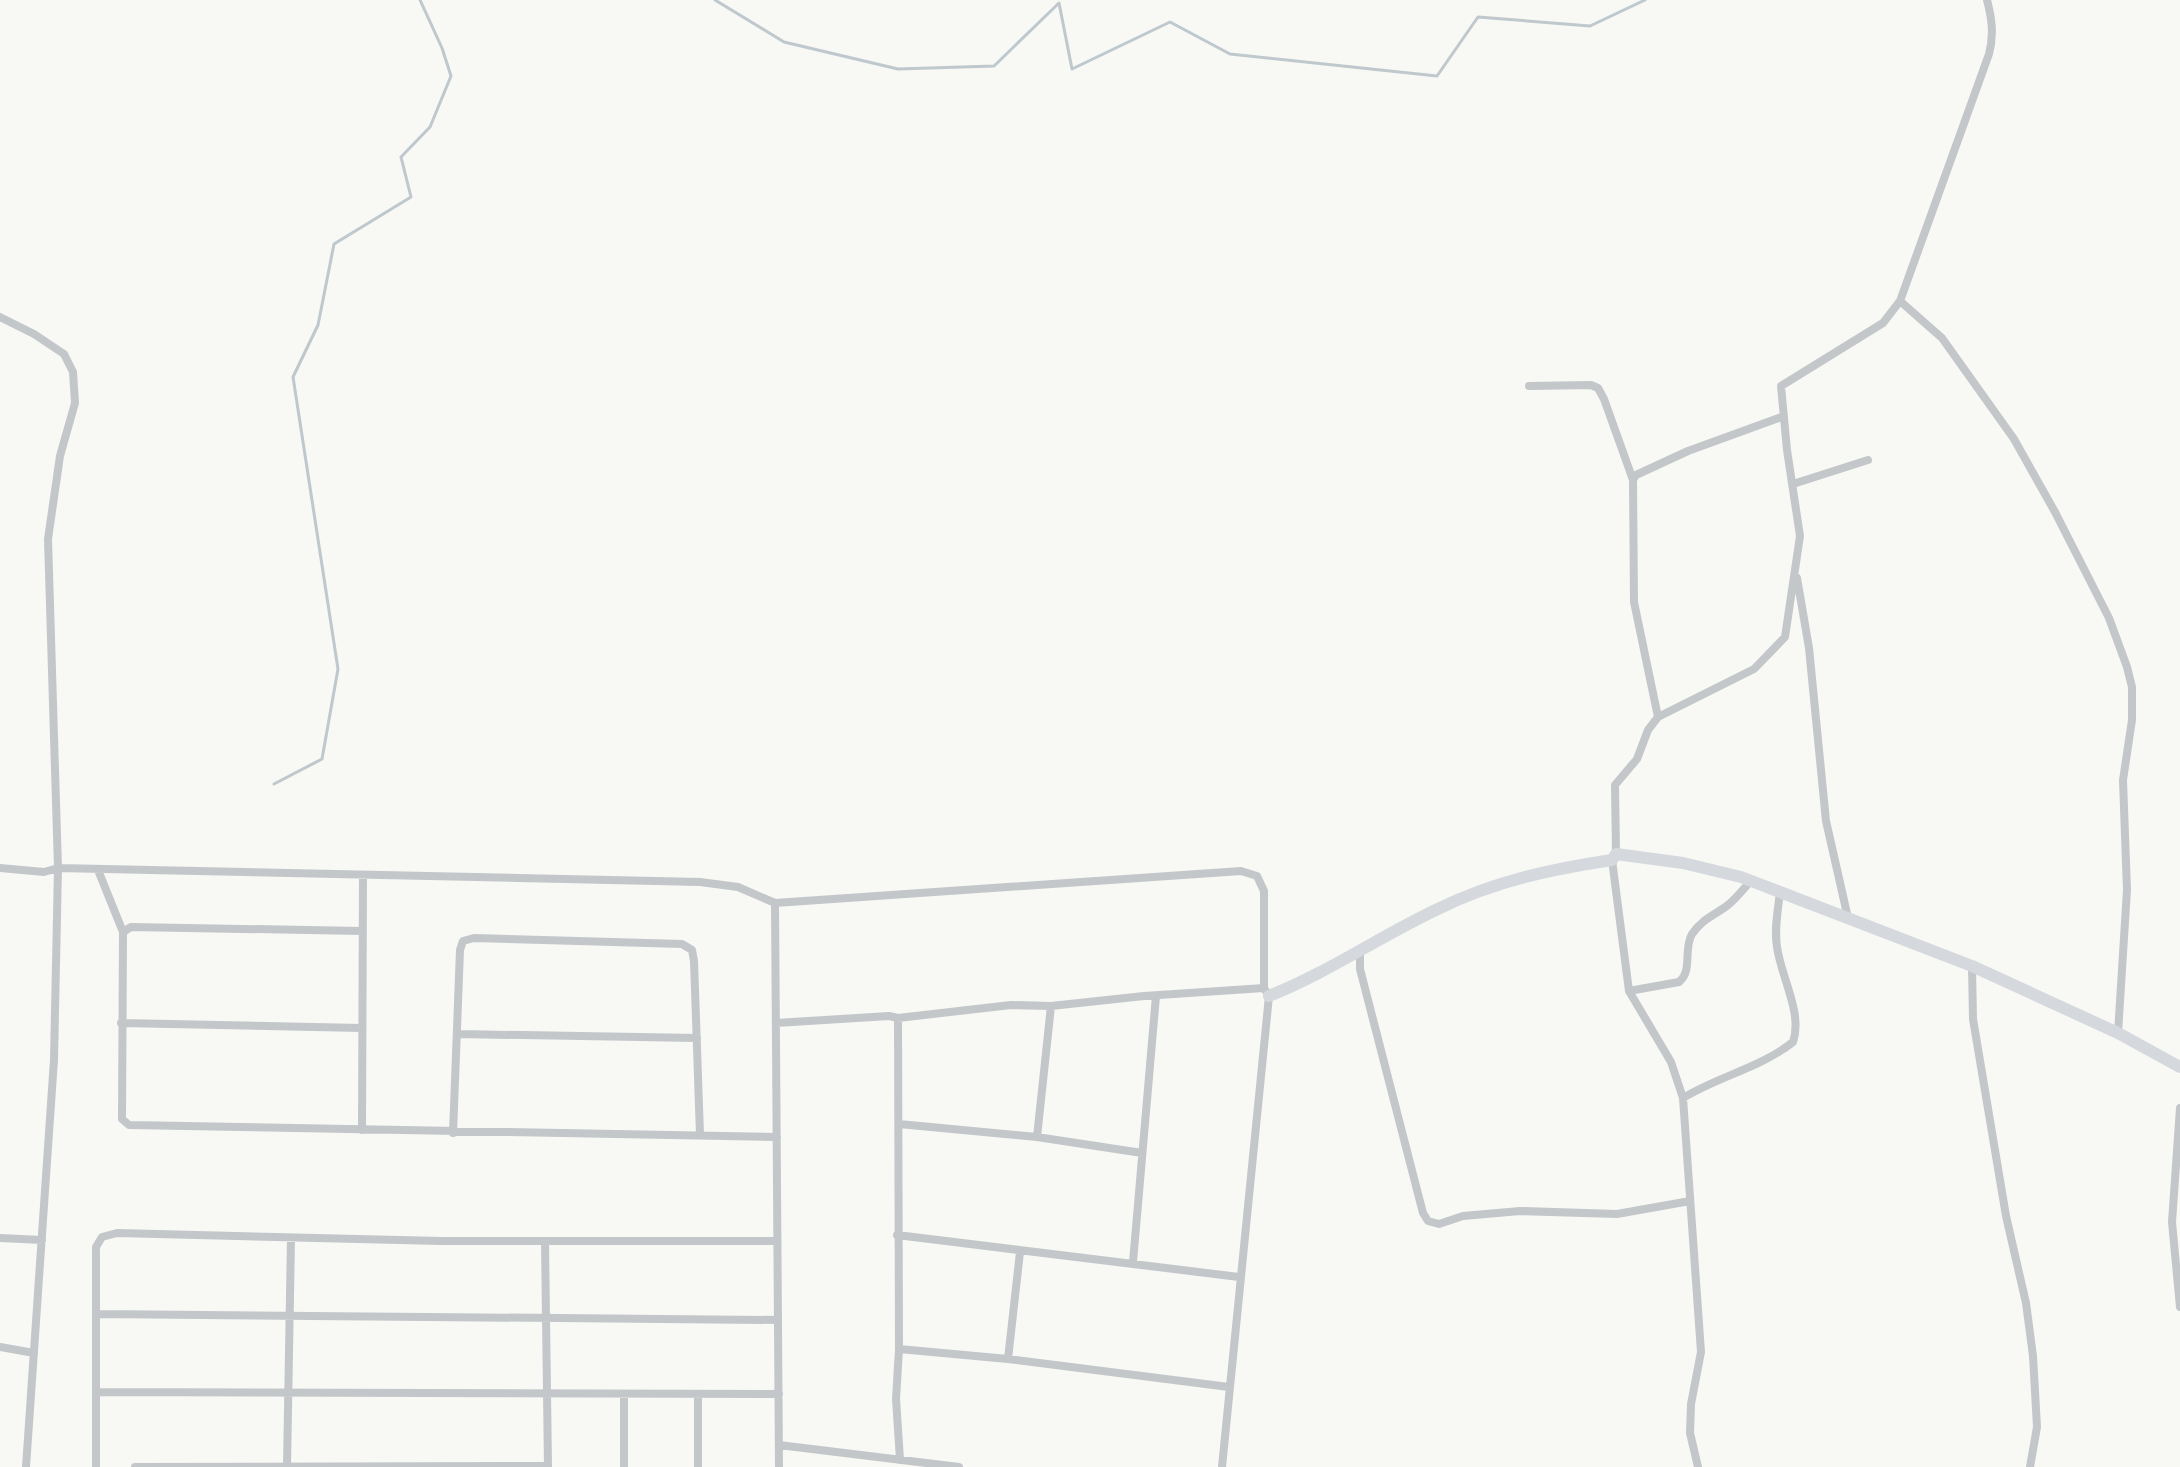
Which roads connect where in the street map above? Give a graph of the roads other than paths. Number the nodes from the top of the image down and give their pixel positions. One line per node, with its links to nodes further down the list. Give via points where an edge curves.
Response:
1 (1987, 0): 2 (street, via 1993,40 1989,54)
2 (1900, 301): 5 (street, via 1883,322 1781,386); 32 (street, via 1942,338 2014,439 2104,608 2127,667 2132,687 2132,720 2123,780 2127,890)
3 (0, 317): 13 (street, via 64,354 73,372 75,403 60,456 48,539)
4 (1529, 386): 7 (street, via 1598,388)
5 (1784, 416): 7 (street, via 1688,451 1636,475); 8 (street)
6 (1868, 460): 8 (street)
7 (1633, 480): 10 (street, via 1634,602)
8 (1793, 484): 9 (street, via 1800,536)
9 (1796, 569): 10 (street, via 1785,637 1771,653 1732,682); 19 (street, via 1809,648 1826,821)
10 (1658, 717): 11 (street, via 1648,730 1637,759 1615,784)
11 (1614, 857): 16 (street, via 1683,863); 22 (street, via 1535,873 1487,888); 24 (street)
12 (0, 868): 13 (street, via 44,872)
13 (58, 868): 14 (street); 49 (street, via 54,1060)
14 (98, 870): 15 (street); 21 (street)
15 (363, 875): 18 (street, via 700,882 738,887); 20 (street)
16 (1751, 881): 17 (street); 24 (street, via 1693,933 1687,945 1684,979)
17 (1780, 892): 19 (street); 36 (street, via 1776,933 1796,1020 1793,1042 1768,1060 1707,1083)
18 (774, 903): 25 (street, via 1241,871 1257,876 1264,891); 30 (street)
19 (1848, 918): 23 (street)
20 (363, 931): 21 (street, via 131,927); 31 (street)
21 (123, 932): 29 (street)
22 (1360, 951): 25 (street); 45 (street, via 1360,969 1428,1221 1439,1224 1463,1216 1520,1211 1617,1214)
23 (1972, 966): 32 (street); 84 (street, via 1973,1019 2033,1356 2037,1427)
24 (1629, 991): 36 (street, via 1671,1062)
25 (1267, 992): 26 (street); 54 (street)
26 (1156, 996): 27 (street); 44 (street)
27 (1051, 1006): 28 (street, via 1011,1005); 43 (street)
28 (898, 1018): 30 (street); 38 (street)
29 (121, 1023): 31 (street); 39 (street, via 121,1111 122,1119 129,1125)
30 (776, 1023): 42 (street)
31 (362, 1028): 39 (street)
32 (2118, 1033): 35 (street)
33 (457, 1034): 34 (street); 34 (street, via 460,950 464,941 474,938 682,944 692,950 694,961); 40 (street)
34 (697, 1038): 41 (street)
35 (2180, 1067)
36 (1683, 1098): 45 (street)
37 (2180, 1108): 55 (street, via 2172,1222)
38 (898, 1124): 43 (street); 46 (street)
39 (362, 1130): 40 (street)
40 (453, 1133): 41 (street)
41 (700, 1135): 42 (street)
42 (777, 1137): 50 (street)
43 (1037, 1137): 44 (street)
44 (1142, 1153): 53 (street)
45 (1690, 1201): 83 (street, via 1701,1352 1690,1433)
46 (897, 1235): 52 (street); 61 (street)
47 (0, 1238): 49 (street)
48 (291, 1238): 51 (street); 56 (street, via 117,1233 102,1237 96,1247); 57 (street)
49 (42, 1240): 62 (street)
50 (777, 1241): 51 (street); 59 (street)
51 (545, 1242): 58 (street)
52 (1020, 1252): 53 (street); 63 (street)
53 (1133, 1262): 54 (street)
54 (1239, 1277): 64 (street)
55 (2180, 1307)
56 (96, 1314): 57 (street); 65 (street)
57 (290, 1314): 58 (street); 66 (street)
58 (546, 1316): 59 (street); 68 (street)
59 (778, 1320): 67 (street)
60 (0, 1347): 62 (street)
61 (898, 1349): 63 (street); 72 (street)
62 (34, 1353): 73 (street)
63 (1008, 1359): 64 (street)
64 (1229, 1388): 82 (street)
65 (96, 1392): 66 (street); 74 (street)
66 (289, 1394): 68 (street); 76 (street)
67 (779, 1394): 70 (street); 71 (street)
68 (547, 1395): 69 (street); 77 (street)
69 (624, 1395): 70 (street); 78 (street)
70 (698, 1395): 79 (street)
71 (779, 1445): 72 (street); 80 (street)
72 (900, 1460): 81 (street)
73 (26, 1467)
74 (96, 1467)
75 (135, 1467): 76 (street)
76 (287, 1467): 77 (street)
77 (548, 1467)
78 (624, 1467)
79 (698, 1467)
80 (779, 1467)
81 (959, 1467)
82 (1222, 1467)
83 (1698, 1467)
84 (2030, 1467)

